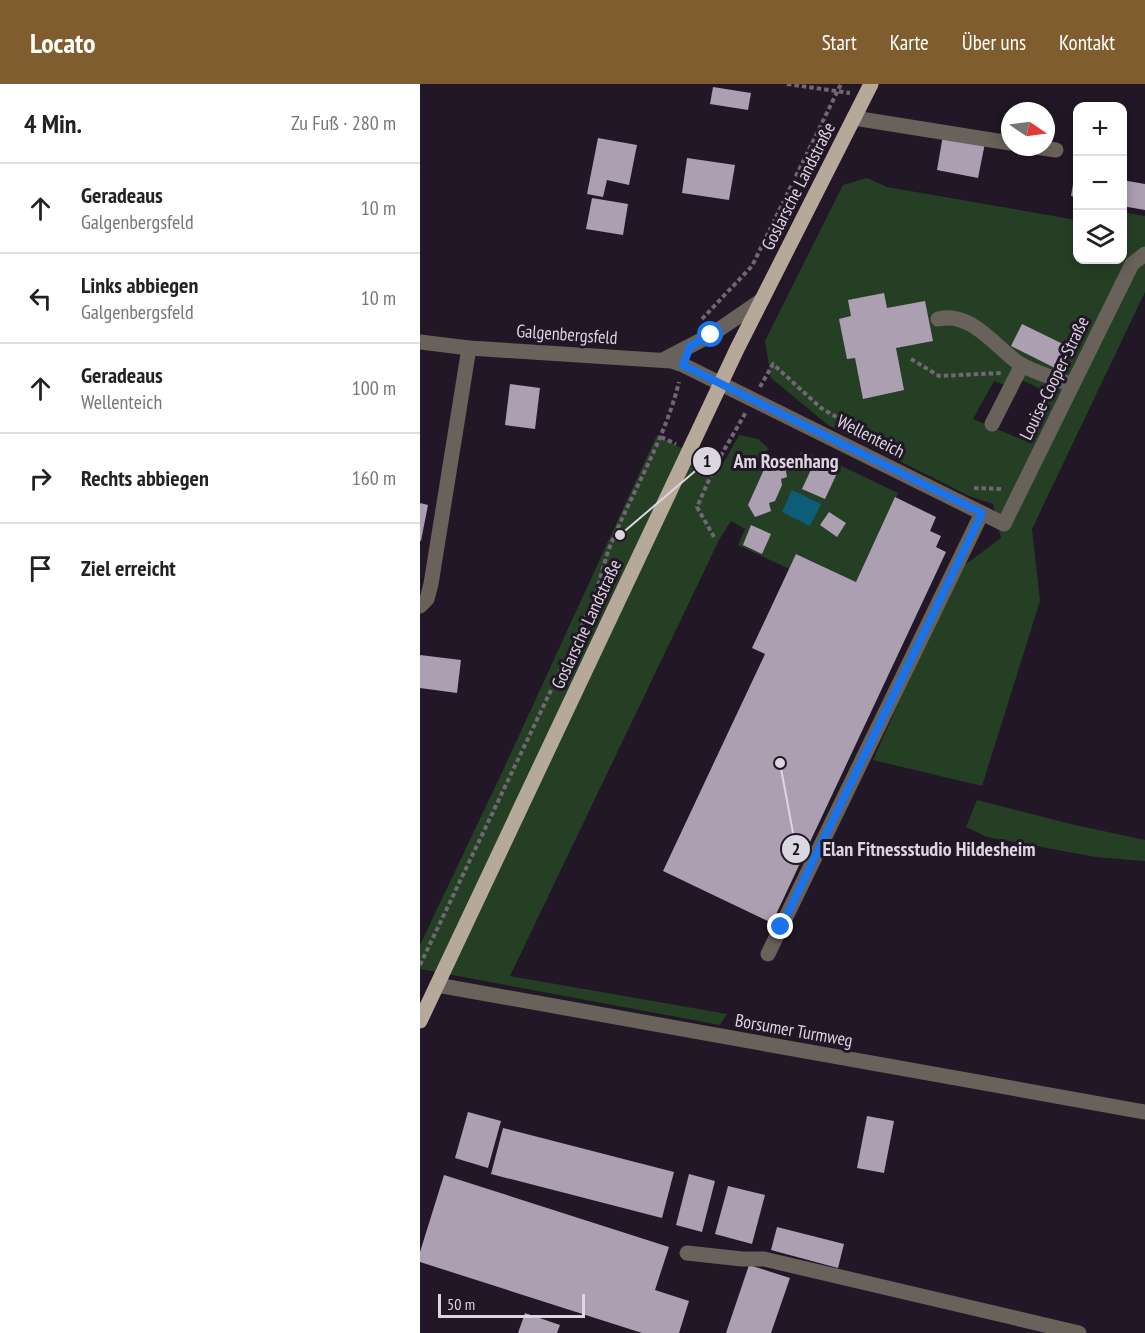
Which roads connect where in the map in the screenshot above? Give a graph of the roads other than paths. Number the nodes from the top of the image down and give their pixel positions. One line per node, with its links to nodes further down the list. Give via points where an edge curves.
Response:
1 (868, 90): 2 (main road, Goslarsche Landstraße)
2 (854, 118): 3 (street); 5 (main road, Goslarsche Landstraße)
3 (1001, 142)
4 (1145, 254): 12 (street, Louise-Cooper-Straße, via 1132,264)
5 (762, 300): 9 (street, via 711,335); 11 (main road, Goslarsche Landstraße)
6 (939, 319): 10 (street, via 950,316 968,322)
7 (420, 342): 8 (street, Galgenbergsfeld)
8 (468, 348): 9 (street, Galgenbergsfeld); 16 (street, via 432,584)
9 (663, 360): 11 (street, Galgenbergsfeld, via 683,365)
10 (1022, 365): 12 (street); 13 (street)
11 (721, 384): 14 (street, Wellenteich); 18 (main road, Goslarsche Landstraße)
12 (1072, 385): 15 (street, Louise-Cooper-Straße)
13 (992, 424)
14 (982, 513): 15 (street, Wellenteich); 17 (street)
15 (1004, 524)
16 (420, 606)
17 (768, 954)
18 (437, 985): 19 (main road, Goslarsche Landstraße); 20 (street, Borsumer Turmweg)
19 (420, 1021)
20 (1145, 1112)
21 (687, 1253): 22 (street, via 764,1259)
22 (1079, 1333)

